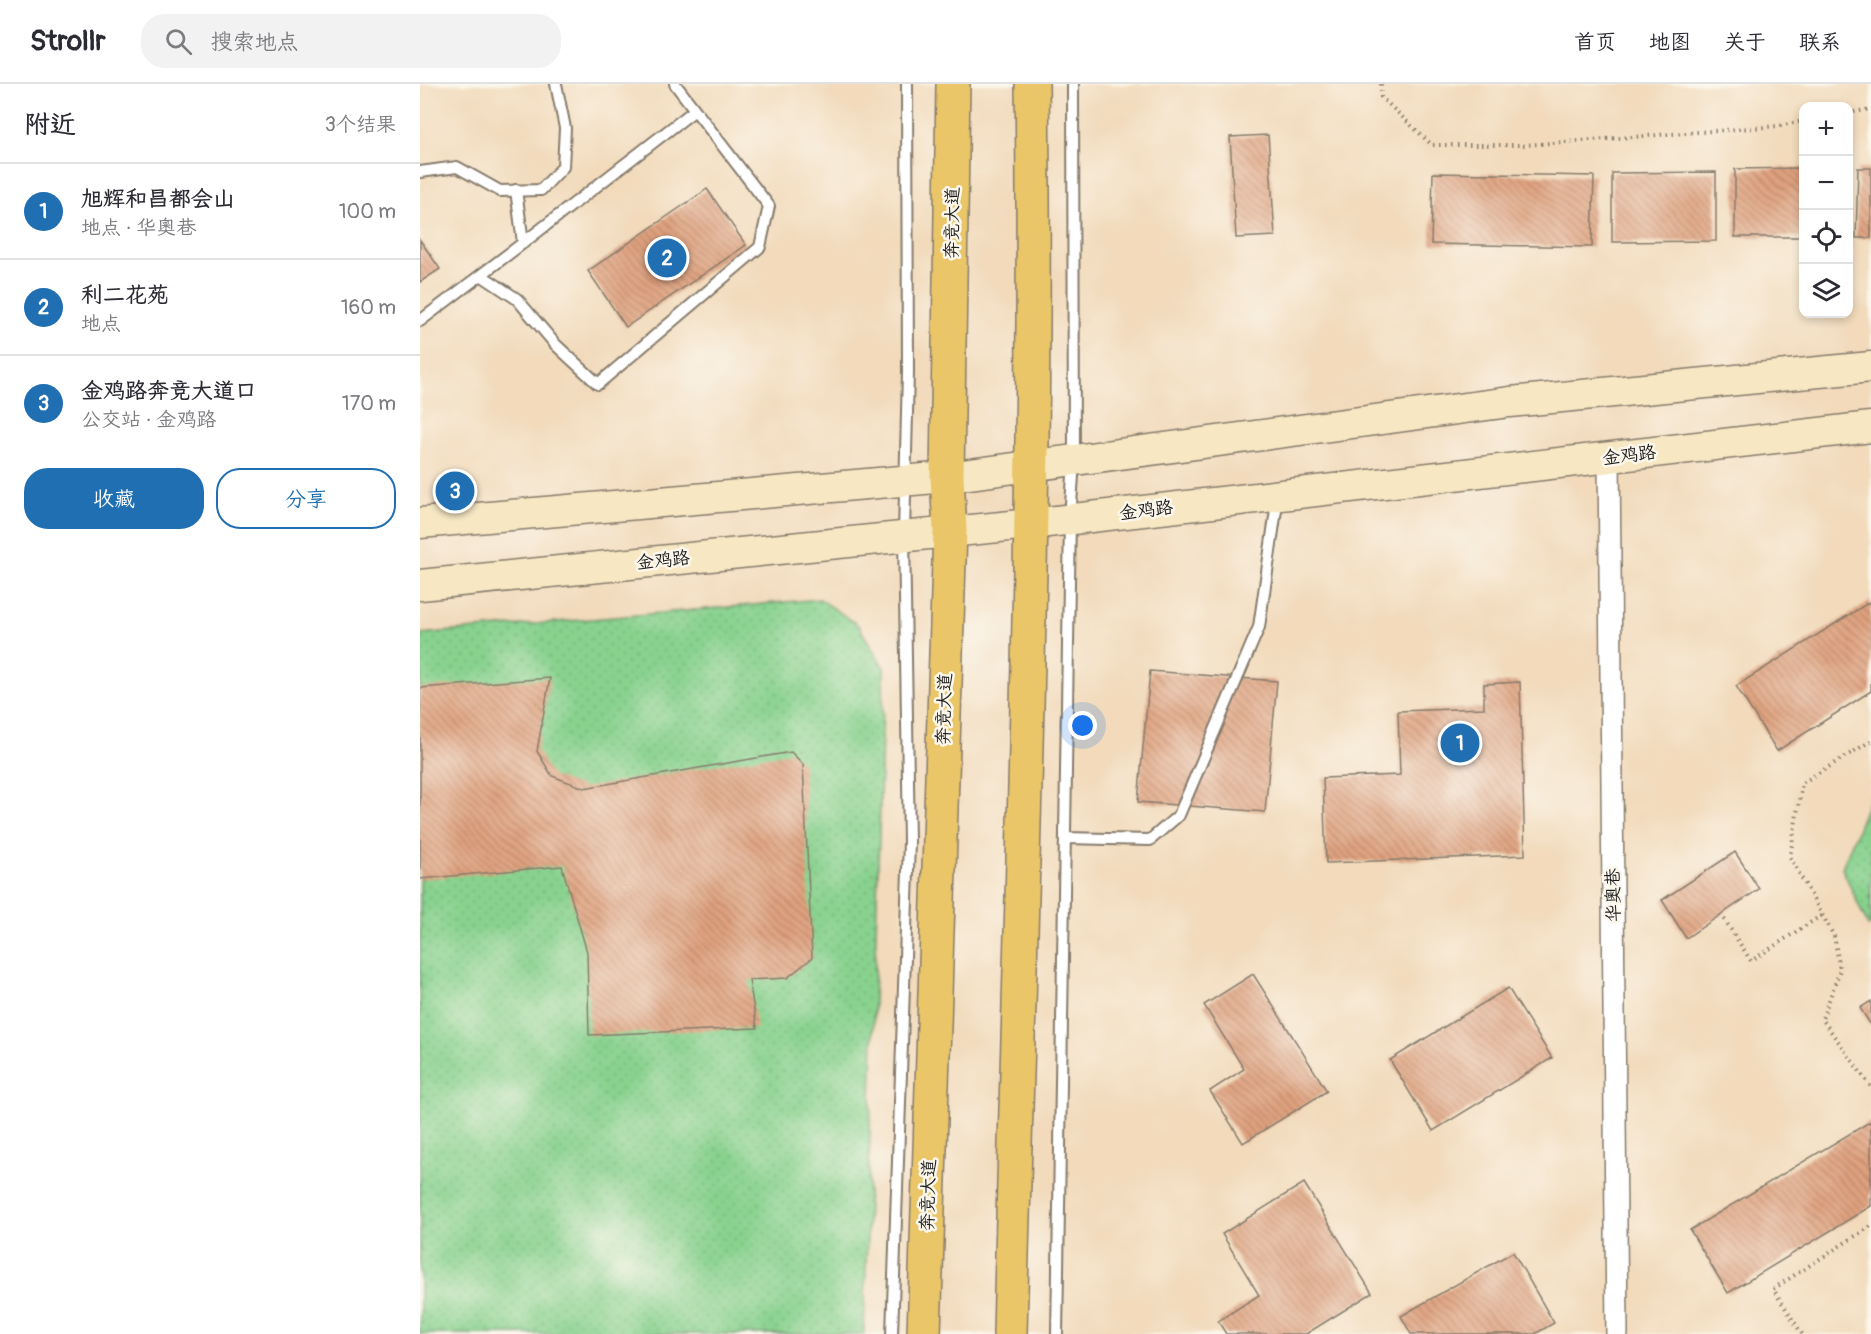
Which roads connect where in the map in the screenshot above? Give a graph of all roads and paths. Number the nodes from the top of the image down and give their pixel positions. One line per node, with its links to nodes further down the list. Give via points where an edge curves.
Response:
1 (556, 84): 13 (lane, via 566,128 563,166 541,190)
2 (675, 84): 9 (lane)
3 (907, 84): 23 (lane)
4 (953, 84): 22 (main road, 奔竞大道)
5 (1032, 84): 21 (main road)
6 (1072, 84): 20 (lane)
7 (1381, 84): 11 (path, via 1381,97 1432,145 1526,145)
8 (1871, 109): 10 (path)
9 (695, 110): 14 (lane); 15 (lane, via 769,206 760,247 598,384 556,345 517,299)
10 (1853, 112)
11 (1799, 122)
12 (420, 172): 13 (lane, via 457,167 500,191)
13 (516, 190): 14 (lane)
14 (523, 243): 15 (lane)
15 (481, 275): 16 (lane)
16 (420, 321)
17 (1871, 367): 20 (main road, via 1510,402)
18 (1871, 427): 19 (main road, 金鸡路)
19 (1609, 457): 24 (main road, 金鸡路); 41 (street, 华奥巷)
20 (1074, 461): 21 (main road); 25 (lane)
21 (1031, 467): 22 (main road); 27 (main road)
22 (947, 477): 23 (main road); 28 (main road, 奔竞大道)
23 (906, 481): 26 (main road); 29 (lane)
24 (1278, 495): 25 (main road, 金鸡路); 32 (lane, via 1259,627 1179,815 1150,840)
25 (1070, 519): 27 (main road, 金鸡路); 32 (lane)
26 (420, 523)
27 (1029, 524): 28 (main road, 金鸡路); 39 (main road)
28 (950, 530): 29 (main road, 金鸡路); 38 (main road, 奔竞大道)
29 (904, 534): 30 (main road, 金鸡路); 37 (lane, via 909,842)
30 (420, 585)
31 (1871, 741): 34 (path, via 1802,783 1790,857)
32 (1066, 838): 40 (lane)
33 (1721, 915): 34 (path, via 1751,961)
34 (1822, 915): 35 (path, via 1834,936 1840,970 1822,1019)
35 (1871, 1087)
36 (1871, 1226): 42 (path, via 1773,1289)
37 (892, 1334)
38 (924, 1334)
39 (1010, 1334)
40 (1057, 1334)
41 (1617, 1334)
42 (1802, 1334)

